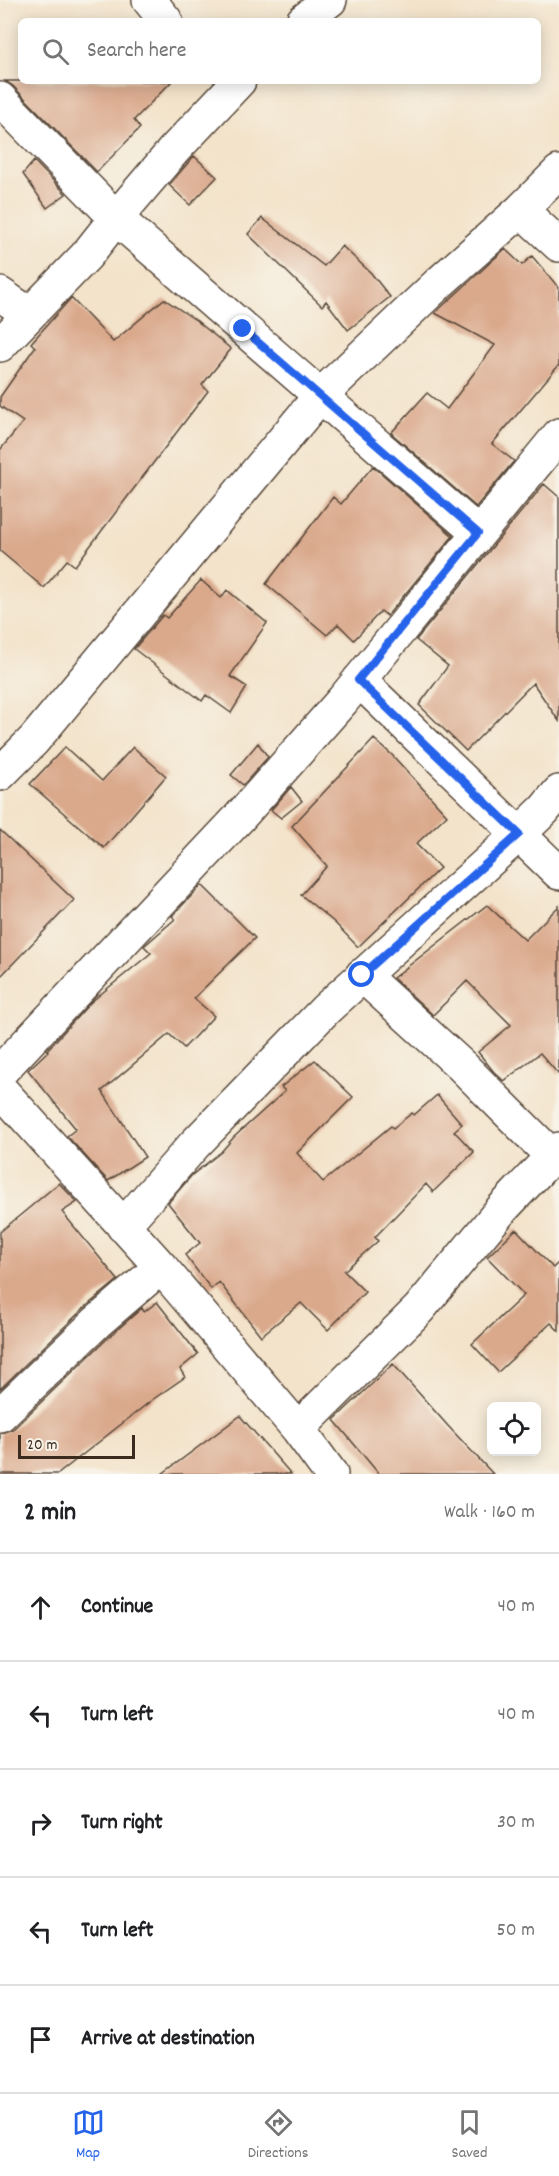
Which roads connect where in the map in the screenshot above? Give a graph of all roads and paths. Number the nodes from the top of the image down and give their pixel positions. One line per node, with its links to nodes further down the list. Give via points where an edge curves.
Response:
1 (149, 0): 3 (street)
2 (330, 0): 4 (street)
3 (164, 18)
4 (307, 18)
5 (226, 86): 9 (street)
6 (0, 99): 9 (street)
7 (559, 172): 8 (street)
8 (521, 210): 10 (street); 14 (street)
9 (116, 218): 12 (street, via 86,256); 14 (street)
10 (559, 245)
11 (0, 294): 12 (street)
12 (29, 314): 13 (street)
13 (0, 345)
14 (320, 396): 16 (street); 18 (street, via 34,740)
15 (559, 435): 16 (street)
16 (478, 533): 17 (street)
17 (358, 680): 20 (street); 23 (street)
18 (0, 774)
19 (559, 792): 20 (street)
20 (519, 834): 21 (street); 22 (street)
21 (559, 873)
22 (362, 975): 24 (street); 25 (street, via 194,1145)
23 (3, 1094): 25 (street)
24 (556, 1153): 28 (street, via 502,1209 419,1309)
25 (123, 1226): 26 (street)
26 (160, 1267): 27 (street); 28 (street)
27 (0, 1415)
28 (298, 1429): 29 (street)
29 (331, 1474)

